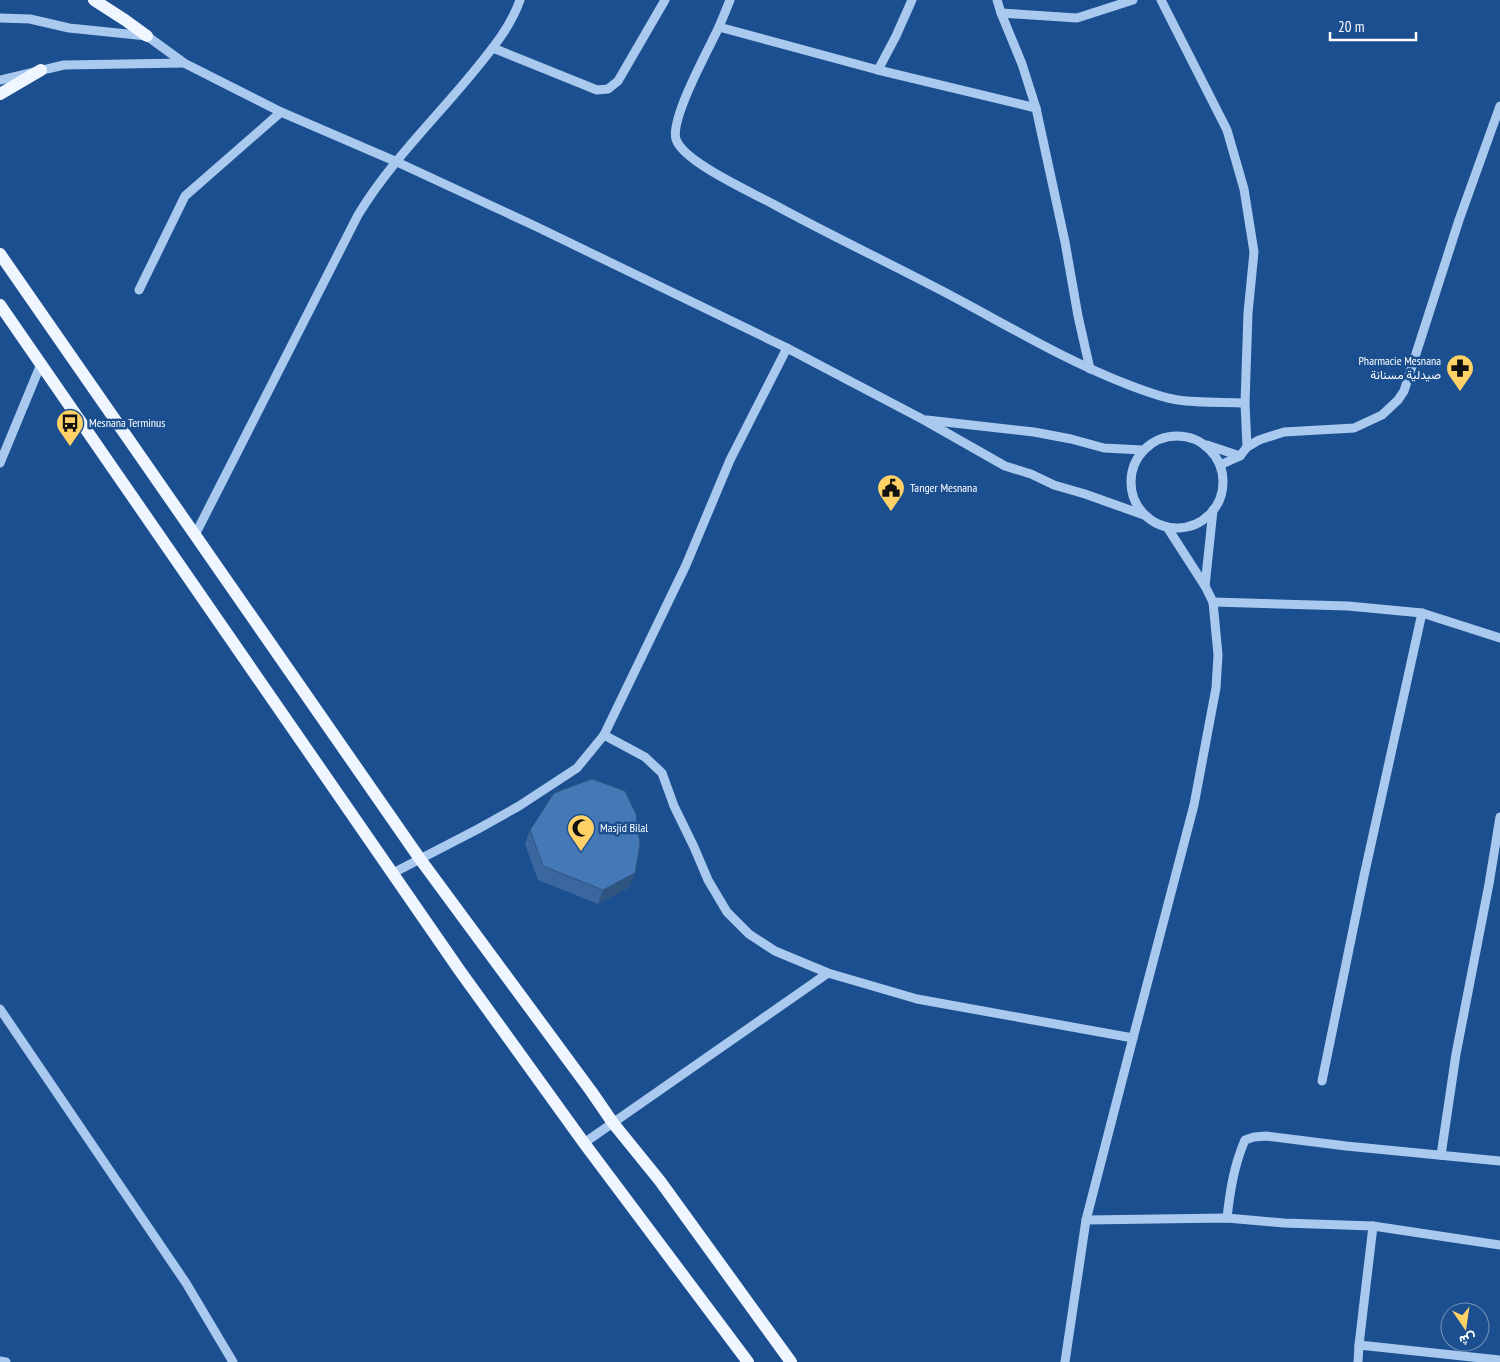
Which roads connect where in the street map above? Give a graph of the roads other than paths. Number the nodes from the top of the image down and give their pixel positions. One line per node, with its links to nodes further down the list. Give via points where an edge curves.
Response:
1 (94, 0): 12 (main road)
2 (520, 0): 13 (street, via 515,15)
3 (665, 0): 13 (street, via 618,81 608,89 597,90)
4 (730, 0): 11 (street)
5 (912, 0): 16 (street)
6 (997, 0): 9 (street)
7 (1133, 0): 9 (street, via 1077,18)
8 (1161, 0): 29 (street, via 1227,130 1244,188 1254,252)
9 (1001, 13): 20 (street)
10 (0, 18): 12 (street, via 30,19 69,28)
11 (719, 27): 16 (street); 28 (street, via 689,90 675,130 676,140 686,154 785,210)
12 (146, 36): 14 (street)
13 (493, 48): 22 (street)
14 (184, 63): 15 (street, via 64,65); 21 (street)
15 (41, 70): 17 (street); 18 (main road)
16 (878, 70): 20 (street)
17 (0, 80)
18 (0, 94)
19 (1500, 106): 32 (street, via 1404,391 1398,400 1382,414 1354,428 1284,432)
20 (1036, 108): 28 (street)
21 (281, 112): 22 (street); 24 (street, via 185,196)
22 (397, 162): 26 (street); 40 (street, via 382,178 358,215)
23 (0, 254): 40 (main road)
24 (138, 290)
25 (0, 304): 27 (main road)
26 (787, 348): 30 (street); 45 (street, via 730,460 686,565)
27 (41, 364): 35 (street); 48 (main road)
28 (1090, 370): 29 (street, via 1177,400)
29 (1245, 403): 32 (street)
30 (924, 420): 33 (street, via 1034,432 1104,448); 38 (street, via 1005,466)
31 (1203, 444): 33 (street, via 1191,438 1165,437); 34 (street); 36 (street)
32 (1247, 447): 34 (street)
33 (1142, 450): 38 (street, via 1130,478 1136,505)
34 (1240, 456): 36 (street)
35 (0, 462)
36 (1220, 465): 37 (street, via 1222,488)
37 (1213, 510): 39 (street, via 1192,525); 41 (street)
38 (1144, 515): 39 (street)
39 (1167, 527): 41 (street)
40 (195, 535): 47 (main road)
41 (1205, 586): 42 (street)
42 (1213, 602): 43 (street, via 1348,606); 51 (street, via 1218,655 1216,688 1194,805)
43 (1422, 613): 44 (street); 52 (street)
44 (1500, 638)
45 (604, 735): 47 (street, via 577,768 518,806); 49 (street, via 645,757 662,773 708,880 728,912 749,934 775,951)
46 (1500, 817): 55 (street, via 1456,1054)
47 (420, 859): 48 (street); 53 (main road)
48 (392, 873): 54 (main road)
49 (828, 972): 51 (street, via 916,999); 53 (street)
50 (0, 1009): 65 (street, via 186,1282)
51 (1132, 1038): 58 (street)
52 (1322, 1081)
53 (613, 1123): 54 (street); 67 (main road, via 660,1181)
54 (584, 1143): 66 (main road)
55 (1441, 1155): 56 (street); 57 (street, via 1254,1136 1245,1140 1240,1151 1233,1173)
56 (1500, 1161)
57 (1227, 1218): 58 (street); 59 (street)
58 (1086, 1220): 68 (street)
59 (1373, 1226): 60 (street); 61 (street)
60 (1500, 1244)
61 (1358, 1345): 62 (street); 69 (street)
62 (1500, 1360)
63 (0, 1361): 64 (street)
64 (6, 1362)
65 (233, 1362)
66 (748, 1362)
67 (791, 1362)
68 (1065, 1362)
69 (1358, 1362)

